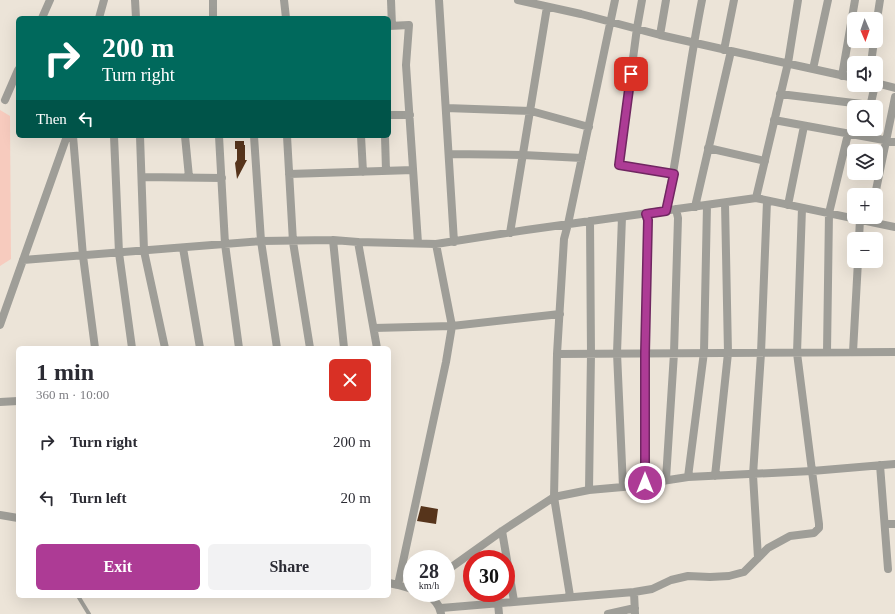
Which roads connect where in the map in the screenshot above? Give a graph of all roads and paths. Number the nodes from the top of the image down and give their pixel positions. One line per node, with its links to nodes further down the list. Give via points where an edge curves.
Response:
1 (50, 0): 20 (street)
2 (104, 0): 21 (street)
3 (135, 0): 22 (street)
4 (213, 0): 23 (street)
5 (284, 0): 24 (street)
6 (391, 0): 25 (street)
7 (439, 0): 43 (street)
8 (518, 0): 18 (street)
9 (615, 0): 26 (street)
10 (642, 0): 28 (street)
11 (666, 0): 29 (street)
12 (702, 0): 30 (street)
13 (734, 0): 31 (street)
14 (798, 0): 32 (street)
15 (828, 0): 33 (street)
16 (855, 0): 35 (street)
17 (880, 0): 19 (street)
18 (547, 6): 26 (street); 44 (street)
19 (878, 12)
20 (43, 16)
21 (100, 16)
22 (136, 16)
23 (214, 16)
24 (286, 16)
25 (390, 16)
26 (611, 22): 28 (street); 49 (street)
27 (391, 26): 46 (street, via 409,25 406,65)
28 (637, 28): 29 (street); 74 (street, via 619,165)
29 (660, 35): 30 (street)
30 (694, 42): 31 (street); 74 (street)
31 (728, 50): 32 (street); 65 (street)
32 (788, 63): 33 (street); 39 (street)
33 (813, 70): 35 (street)
34 (16, 75): 41 (street)
35 (842, 76): 36 (street)
36 (847, 77)
37 (883, 86): 38 (street)
38 (895, 88)
39 (780, 94): 42 (street); 47 (street)
40 (895, 97): 63 (street)
41 (5, 100)
42 (847, 103)
43 (446, 108): 44 (street); 66 (street)
44 (531, 110): 49 (street); 67 (street)
45 (391, 115): 46 (street)
46 (410, 115): 70 (street)
47 (774, 120): 48 (street); 69 (street)
48 (804, 126): 50 (street); 83 (street)
49 (589, 127): 68 (street)
50 (847, 134)
51 (848, 136): 88 (street)
52 (872, 136): 63 (street)
53 (66, 138): 109 (street)
54 (73, 138): 108 (street)
55 (114, 138): 107 (street)
56 (140, 138): 75 (street)
57 (185, 138): 76 (street)
58 (219, 138): 77 (street)
59 (254, 138): 98 (street)
60 (287, 138): 73 (street)
61 (361, 138): 72 (street)
62 (385, 138): 71 (street)
63 (886, 141): 64 (street); 78 (street)
64 (895, 142)
65 (708, 148): 69 (street); 84 (street)
66 (449, 154): 67 (street); 101 (street)
67 (523, 156): 68 (street); 96 (street)
68 (582, 158): 94 (street)
69 (765, 161): 79 (street)
70 (414, 170): 71 (street); 102 (street)
71 (386, 171): 72 (street)
72 (363, 172): 73 (street)
73 (289, 174): 99 (street)
74 (674, 174): 87 (street)
75 (142, 177): 76 (street); 106 (street)
76 (189, 177): 77 (street)
77 (222, 178): 103 (street)
78 (876, 188)
79 (756, 198): 80 (street); 81 (street)
80 (767, 200): 83 (street); 133 (street)
81 (725, 203): 82 (street); 132 (street)
82 (707, 205): 84 (street); 124 (street)
83 (788, 205): 85 (street)
84 (695, 207): 86 (street)
85 (802, 208): 88 (street); 134 (street)
86 (676, 209): 87 (street); 131 (street, via 678,218)
87 (666, 211): 89 (street)
88 (829, 213): 91 (street); 125 (street)
89 (646, 214): 90 (street); 130 (street, via 648,220)
90 (622, 217): 92 (street); 129 (street)
91 (847, 217)
92 (590, 221): 94 (street); 128 (street)
93 (883, 223): 95 (street)
94 (568, 224): 96 (street); 111 (street, via 564,239)
95 (895, 226)
96 (510, 233): 101 (street)
97 (333, 240): 99 (street); 100 (street); 122 (street)
98 (262, 241): 99 (street); 103 (street); 120 (street)
99 (293, 242): 121 (street)
100 (358, 242): 102 (street); 114 (street)
101 (454, 242): 104 (street)
102 (418, 243): 104 (street)
103 (225, 244): 105 (street); 119 (street)
104 (436, 244): 113 (street)
105 (183, 248): 106 (street); 118 (street)
106 (144, 251): 107 (street); 117 (street)
107 (119, 253): 108 (street); 116 (street)
108 (83, 256): 109 (street); 115 (street)
109 (23, 260): 112 (street)
110 (858, 268): 126 (street)
111 (560, 314): 113 (street); 135 (street)
112 (0, 325)
113 (452, 326): 114 (street); 159 (street, via 445,370)
114 (374, 328): 123 (street)
115 (95, 346)
116 (132, 346)
117 (165, 346)
118 (200, 346)
119 (239, 346)
120 (277, 346)
121 (310, 346)
122 (344, 346)
123 (377, 346)
124 (704, 352): 131 (street); 132 (street); 143 (street)
125 (827, 352): 126 (street); 134 (street)
126 (852, 352): 127 (street)
127 (895, 352)
128 (591, 353): 129 (street); 135 (street); 147 (street)
129 (617, 353): 130 (street); 146 (street)
130 (645, 353): 131 (street); 145 (street)
131 (674, 353): 144 (street)
132 (728, 353): 133 (street); 142 (street)
133 (762, 353): 134 (street); 141 (street)
134 (798, 353): 140 (street)
135 (558, 354): 148 (street)
136 (16, 401): 137 (street)
137 (0, 402)
138 (895, 464): 139 (street)
139 (880, 465): 140 (street); 151 (street)
140 (812, 471): 141 (street); 155 (street, via 819,528 812,534 782,539)
141 (753, 475): 142 (street); 155 (street)
142 (715, 476): 143 (street)
143 (688, 477): 144 (street)
144 (666, 479): 145 (street)
145 (645, 483): 146 (street)
146 (622, 487): 147 (street)
147 (589, 490): 148 (street)
148 (554, 497): 153 (street); 162 (street)
149 (0, 515): 150 (street)
150 (16, 518)
151 (885, 524): 152 (street); 157 (street)
152 (895, 524)
153 (502, 531): 154 (street); 156 (street)
154 (505, 550)
155 (758, 558): 161 (street, via 744,572 729,576 688,576 671,580 652,589)
156 (455, 565)
157 (888, 569)
158 (391, 583): 159 (street)
159 (398, 585): 160 (street)
160 (403, 586)
161 (634, 592): 162 (street); 169 (street)
162 (570, 596): 164 (street)
163 (79, 598): 170 (lane)
164 (515, 601)
165 (436, 602): 168 (street)
166 (506, 602): 167 (street)
167 (498, 603): 168 (street); 171 (street)
168 (441, 611)
169 (635, 611): 172 (street)
170 (89, 614)
171 (499, 614)
172 (608, 614)

